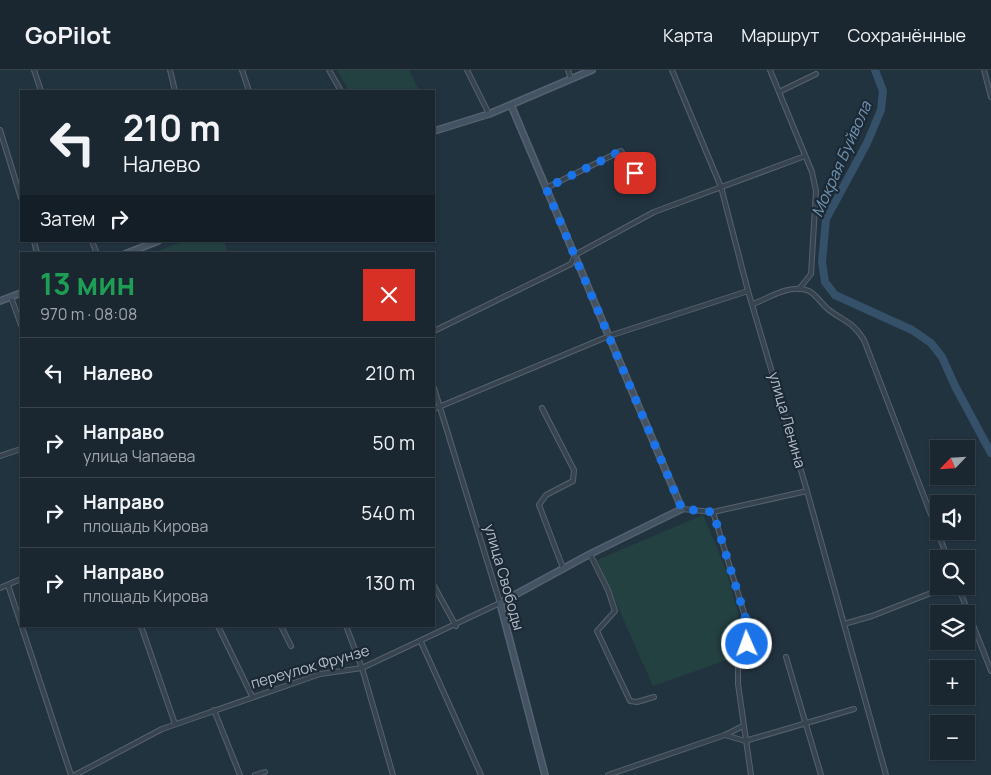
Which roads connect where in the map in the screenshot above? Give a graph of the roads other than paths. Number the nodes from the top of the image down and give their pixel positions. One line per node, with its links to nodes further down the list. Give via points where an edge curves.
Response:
1 (34, 70): 13 (street)
2 (170, 70): 14 (street)
3 (242, 70): 15 (street)
4 (329, 70): 16 (street)
5 (467, 70): 20 (street)
6 (568, 70): 12 (street)
7 (592, 70): 12 (main road)
8 (672, 70): 25 (street, улица Ленина)
9 (770, 70): 17 (street)
10 (984, 70): 18 (street)
11 (816, 74): 17 (street)
12 (571, 79): 19 (main road)
13 (41, 90)
14 (175, 90)
15 (249, 90)
16 (340, 90)
17 (779, 92): 23 (street)
18 (991, 97)
19 (511, 105): 20 (main road); 26 (main road)
20 (489, 114): 22 (main road)
21 (0, 130): 27 (street)
22 (435, 130)
23 (805, 156): 25 (street); 31 (street, via 814,177 816,224 811,274)
24 (635, 173): 26 (street, via 621,151)
25 (721, 187): 30 (street, via 654,212); 32 (street, улица Ленина)
26 (546, 188): 30 (main road)
27 (20, 195)
28 (155, 242): 29 (main road)
29 (130, 252)
30 (575, 255): 38 (street, via 571,264); 39 (main road)
31 (799, 289): 36 (street); 49 (street, via 810,292 828,310 856,326 864,340)
32 (748, 291): 36 (street, улица Ленина); 39 (street)
33 (20, 293): 34 (main road)
34 (11, 297): 35 (main road); 37 (street)
35 (0, 302)
36 (753, 304): 46 (street, улица Ленина)
37 (20, 322)
38 (435, 331)
39 (609, 336): 41 (street); 47 (main road)
40 (435, 391): 41 (street, улица Свободы)
41 (440, 406): 42 (street); 58 (street, улица Свободы)
42 (435, 408)
43 (542, 408): 51 (street, via 574,470 572,481 546,495 539,505)
44 (20, 449): 45 (street)
45 (0, 456)
46 (807, 491): 48 (street); 60 (street, улица Ленина)
47 (682, 509): 48 (street); 50 (main road, переулок Фрунзе)
48 (713, 512): 78 (street, via 748,626 747,644 738,664)
49 (945, 550)
50 (590, 554): 51 (main road, переулок Фрунзе); 73 (street, via 615,611 597,631 612,666 630,701)
51 (563, 568): 58 (main road, переулок Фрунзе)
52 (20, 579): 53 (street)
53 (8, 585): 54 (street); 59 (street)
54 (0, 588)
55 (435, 588): 61 (street)
56 (930, 593): 60 (street)
57 (961, 595): 71 (street)
58 (500, 603): 61 (street, переулок Фрунзе); 87 (main road, улица Свободы)
59 (20, 620)
60 (844, 624): 91 (street, улица Ленина)
61 (456, 626): 67 (street, переулок Фрунзе)
62 (22, 627): 82 (street)
63 (141, 627): 76 (street)
64 (218, 627): 72 (street)
65 (282, 627): 68 (street)
66 (346, 627): 70 (street)
67 (421, 642): 70 (street, переулок Фрунзе); 86 (street)
68 (291, 646)
69 (786, 657): 77 (street)
70 (362, 668): 72 (street, переулок Фрунзе, via 320,674); 85 (street)
71 (991, 671)
72 (252, 696): 75 (street, переулок Фрунзе)
73 (654, 697)
74 (854, 709): 77 (street)
75 (214, 710): 76 (street, переулок Фрунзе); 83 (street)
76 (175, 724): 82 (street, переулок Фрунзе)
77 (807, 724): 80 (street); 90 (street)
78 (743, 726): 79 (street); 80 (street)
79 (725, 735): 80 (street); 88 (street)
80 (745, 741): 89 (street)
81 (265, 772): 84 (street)
82 (73, 775)
83 (240, 775)
84 (254, 775)
85 (393, 775)
86 (481, 775)
87 (545, 775)
88 (608, 775)
89 (752, 775)
90 (822, 775)
91 (886, 775)

